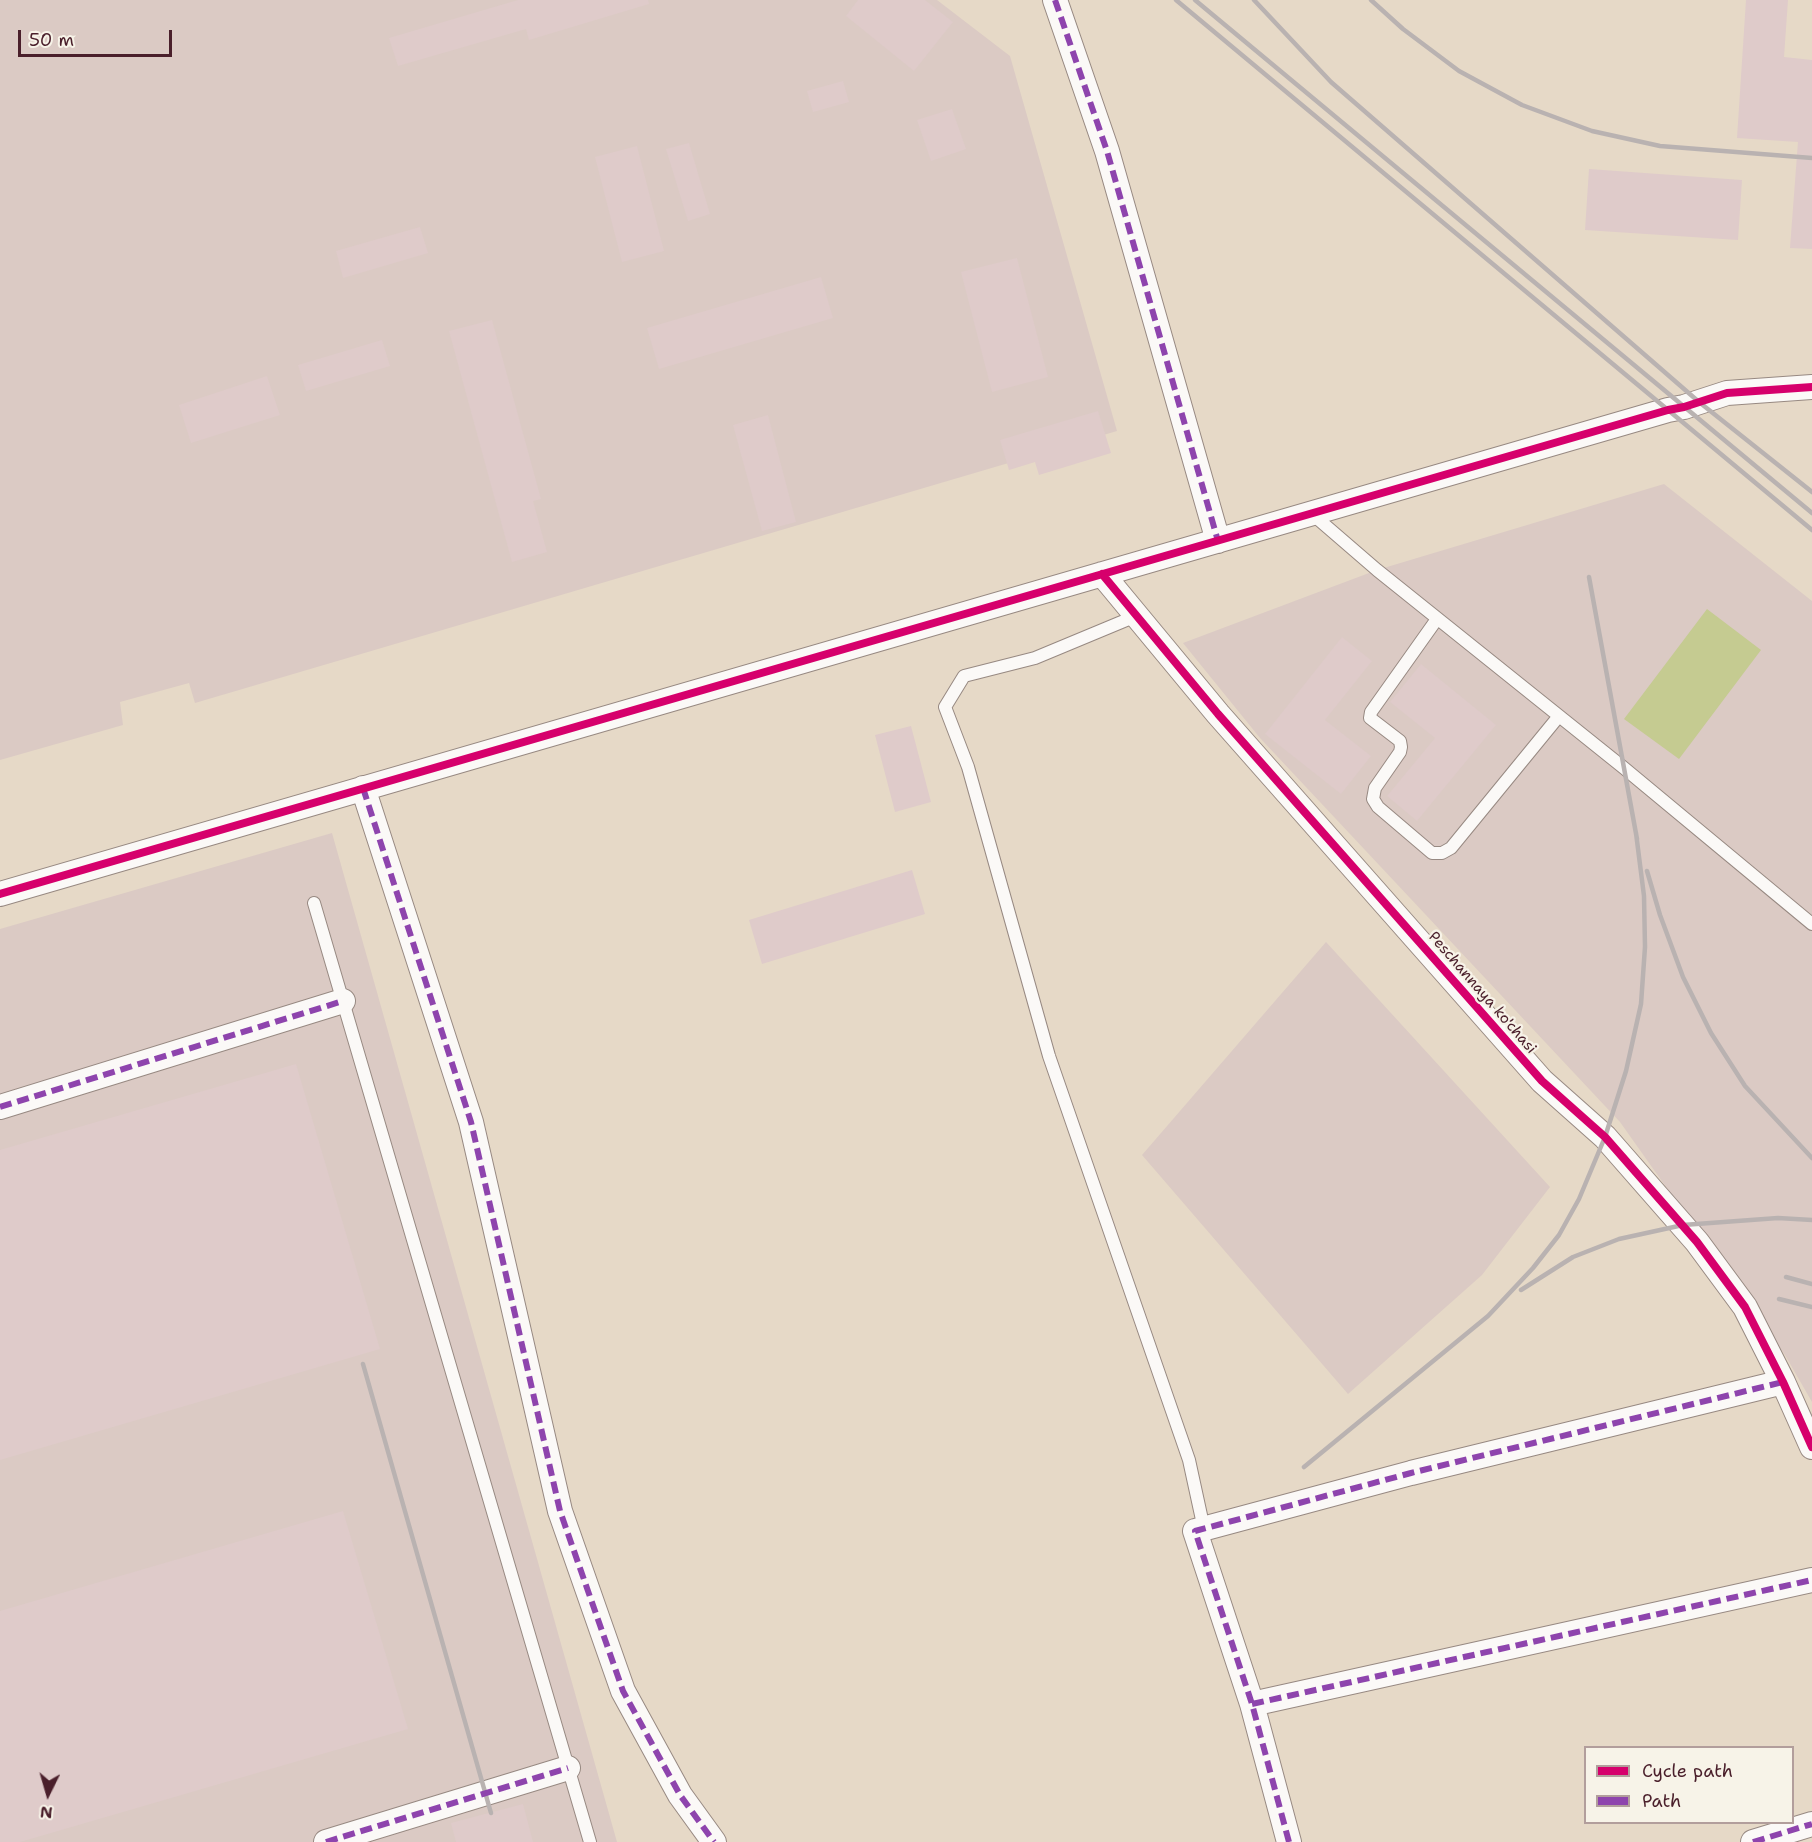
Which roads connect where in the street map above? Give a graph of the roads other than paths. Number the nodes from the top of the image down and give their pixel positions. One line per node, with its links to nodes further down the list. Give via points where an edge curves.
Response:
1 (1054, 0): 4 (street, via 1107,151)
2 (1812, 387): 3 (street, via 1726,393)
3 (1311, 513): 4 (street); 7 (lane)
4 (1218, 541): 5 (street)
5 (1102, 574): 6 (street, Peschannaya ko'chasi); 9 (street)
6 (1136, 616): 15 (street, Peschannaya ko'chasi, via 1542,1081 1605,1137 1690,1233 1744,1306); 17 (lane, via 1035,658 964,676 945,707 968,767 1049,1056 1189,1460)
7 (1437, 619): 8 (lane); 8 (lane, via 1370,718 1400,741 1401,747 1375,788 1373,799 1432,853 1450,848)
8 (1559, 716): 12 (lane)
9 (363, 788): 10 (street); 24 (street, via 471,1122 560,1511 622,1691 680,1796)
10 (0, 894)
11 (314, 903): 13 (lane)
12 (1812, 924)
13 (343, 1001): 14 (street); 20 (lane)
14 (0, 1107)
15 (1783, 1382): 16 (street, Peschannaya ko'chasi); 17 (street, via 1411,1473)
16 (1812, 1447)
17 (1204, 1529): 19 (street, via 1195,1531)
18 (1812, 1581): 19 (street)
19 (1252, 1704): 25 (street)
20 (568, 1768): 22 (street); 23 (lane)
21 (1812, 1824): 26 (street)
22 (326, 1842)
23 (590, 1842)
24 (714, 1842)
25 (1289, 1842)
26 (1753, 1842)

